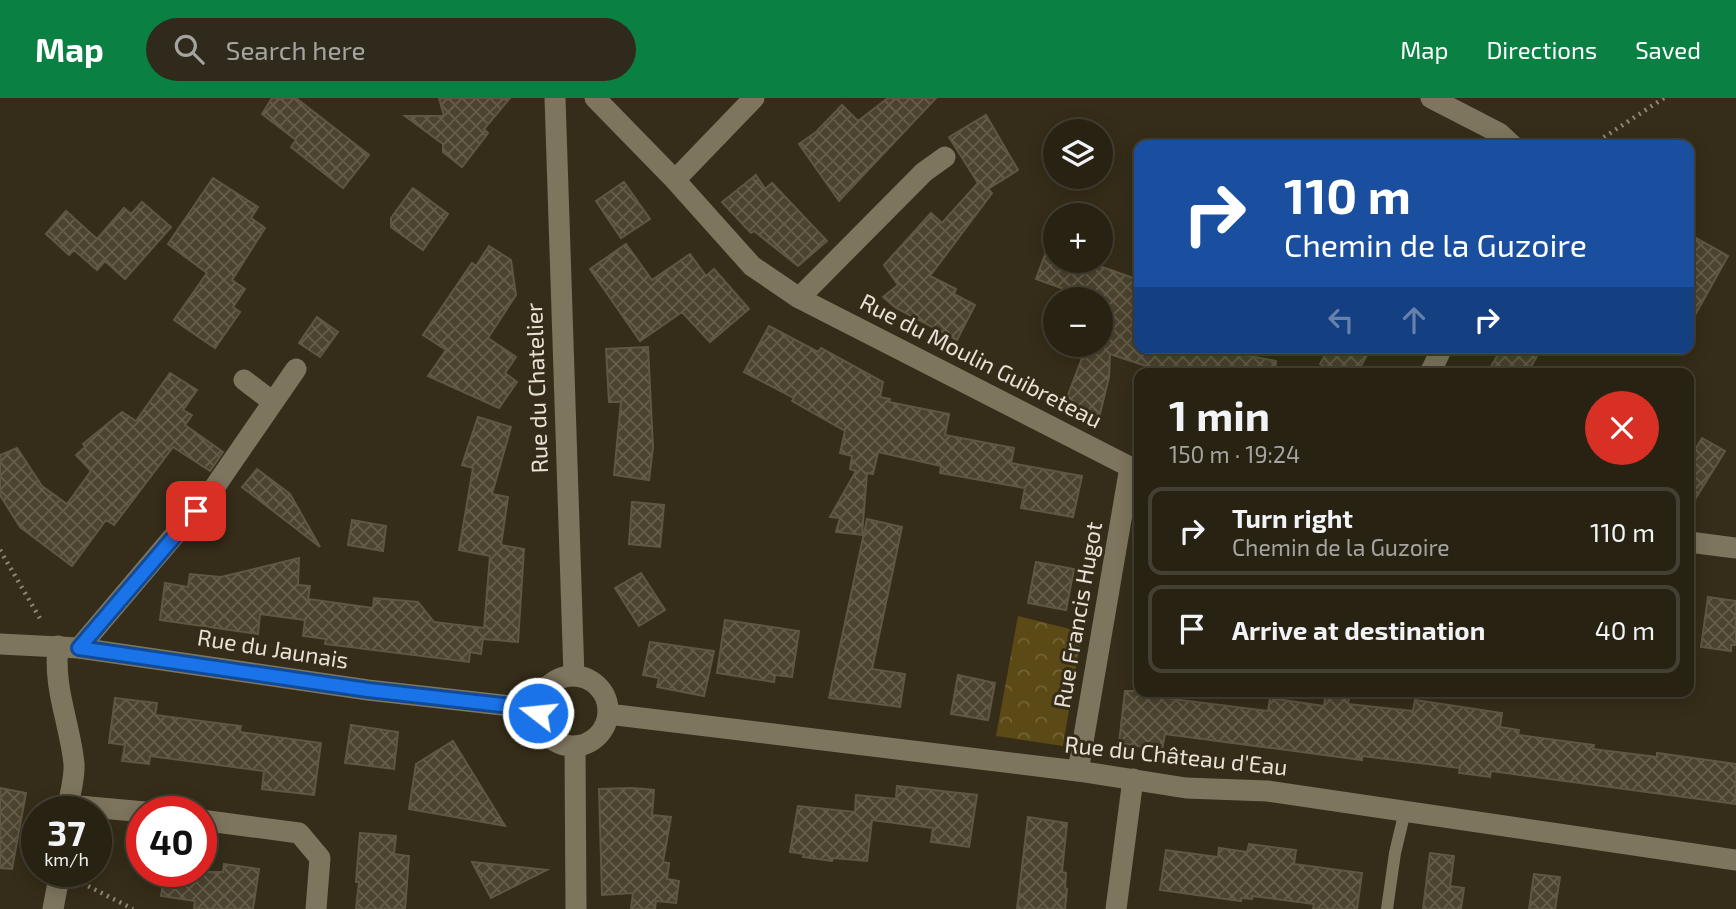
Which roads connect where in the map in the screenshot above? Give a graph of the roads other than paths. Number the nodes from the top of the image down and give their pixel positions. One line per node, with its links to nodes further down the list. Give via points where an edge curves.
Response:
1 (555, 98): 19 (street, Rue du Chatelier)
2 (595, 98): 7 (street, Rue du Moulin Guibreteau)
3 (754, 98): 7 (street)
4 (1431, 98): 5 (street)
5 (1507, 140)
6 (945, 157): 8 (street, via 924,172)
7 (675, 180): 8 (street, Rue du Moulin Guibreteau, via 752,266)
8 (799, 298): 12 (street, Rue du Moulin Guibreteau)
9 (296, 369): 11 (street)
10 (243, 380): 11 (street)
11 (273, 401): 18 (street, via 212,491)
12 (1134, 467)
13 (1134, 473): 23 (street, Rue Francis Hugot)
14 (1694, 542): 15 (street)
15 (1736, 548)
16 (0, 645): 17 (street, Rue du Jaunais)
17 (53, 646): 18 (street, Rue du Jaunais); 25 (street, via 74,766)
18 (79, 648): 20 (street, Rue du Jaunais, via 368,690)
19 (574, 676): 20 (street, via 550,685); 21 (street, via 598,686 607,700)
20 (538, 709): 22 (street, via 547,735)
21 (608, 714): 22 (street, via 598,736); 23 (street, Rue du Château d'Eau)
22 (575, 746): 32 (street)
23 (1077, 771): 24 (street, Rue du Château d'Eau)
24 (1133, 779): 26 (street, Rue du Château d'Eau); 33 (street)
25 (69, 796)
26 (1405, 811): 28 (street, Rue du Château d'Eau); 34 (lane)
27 (217, 822): 31 (street, via 299,833 320,858)
28 (1736, 860)
29 (57, 887): 30 (street)
30 (53, 909)
31 (316, 909)
32 (576, 909)
33 (1116, 909)
34 (1387, 909)

